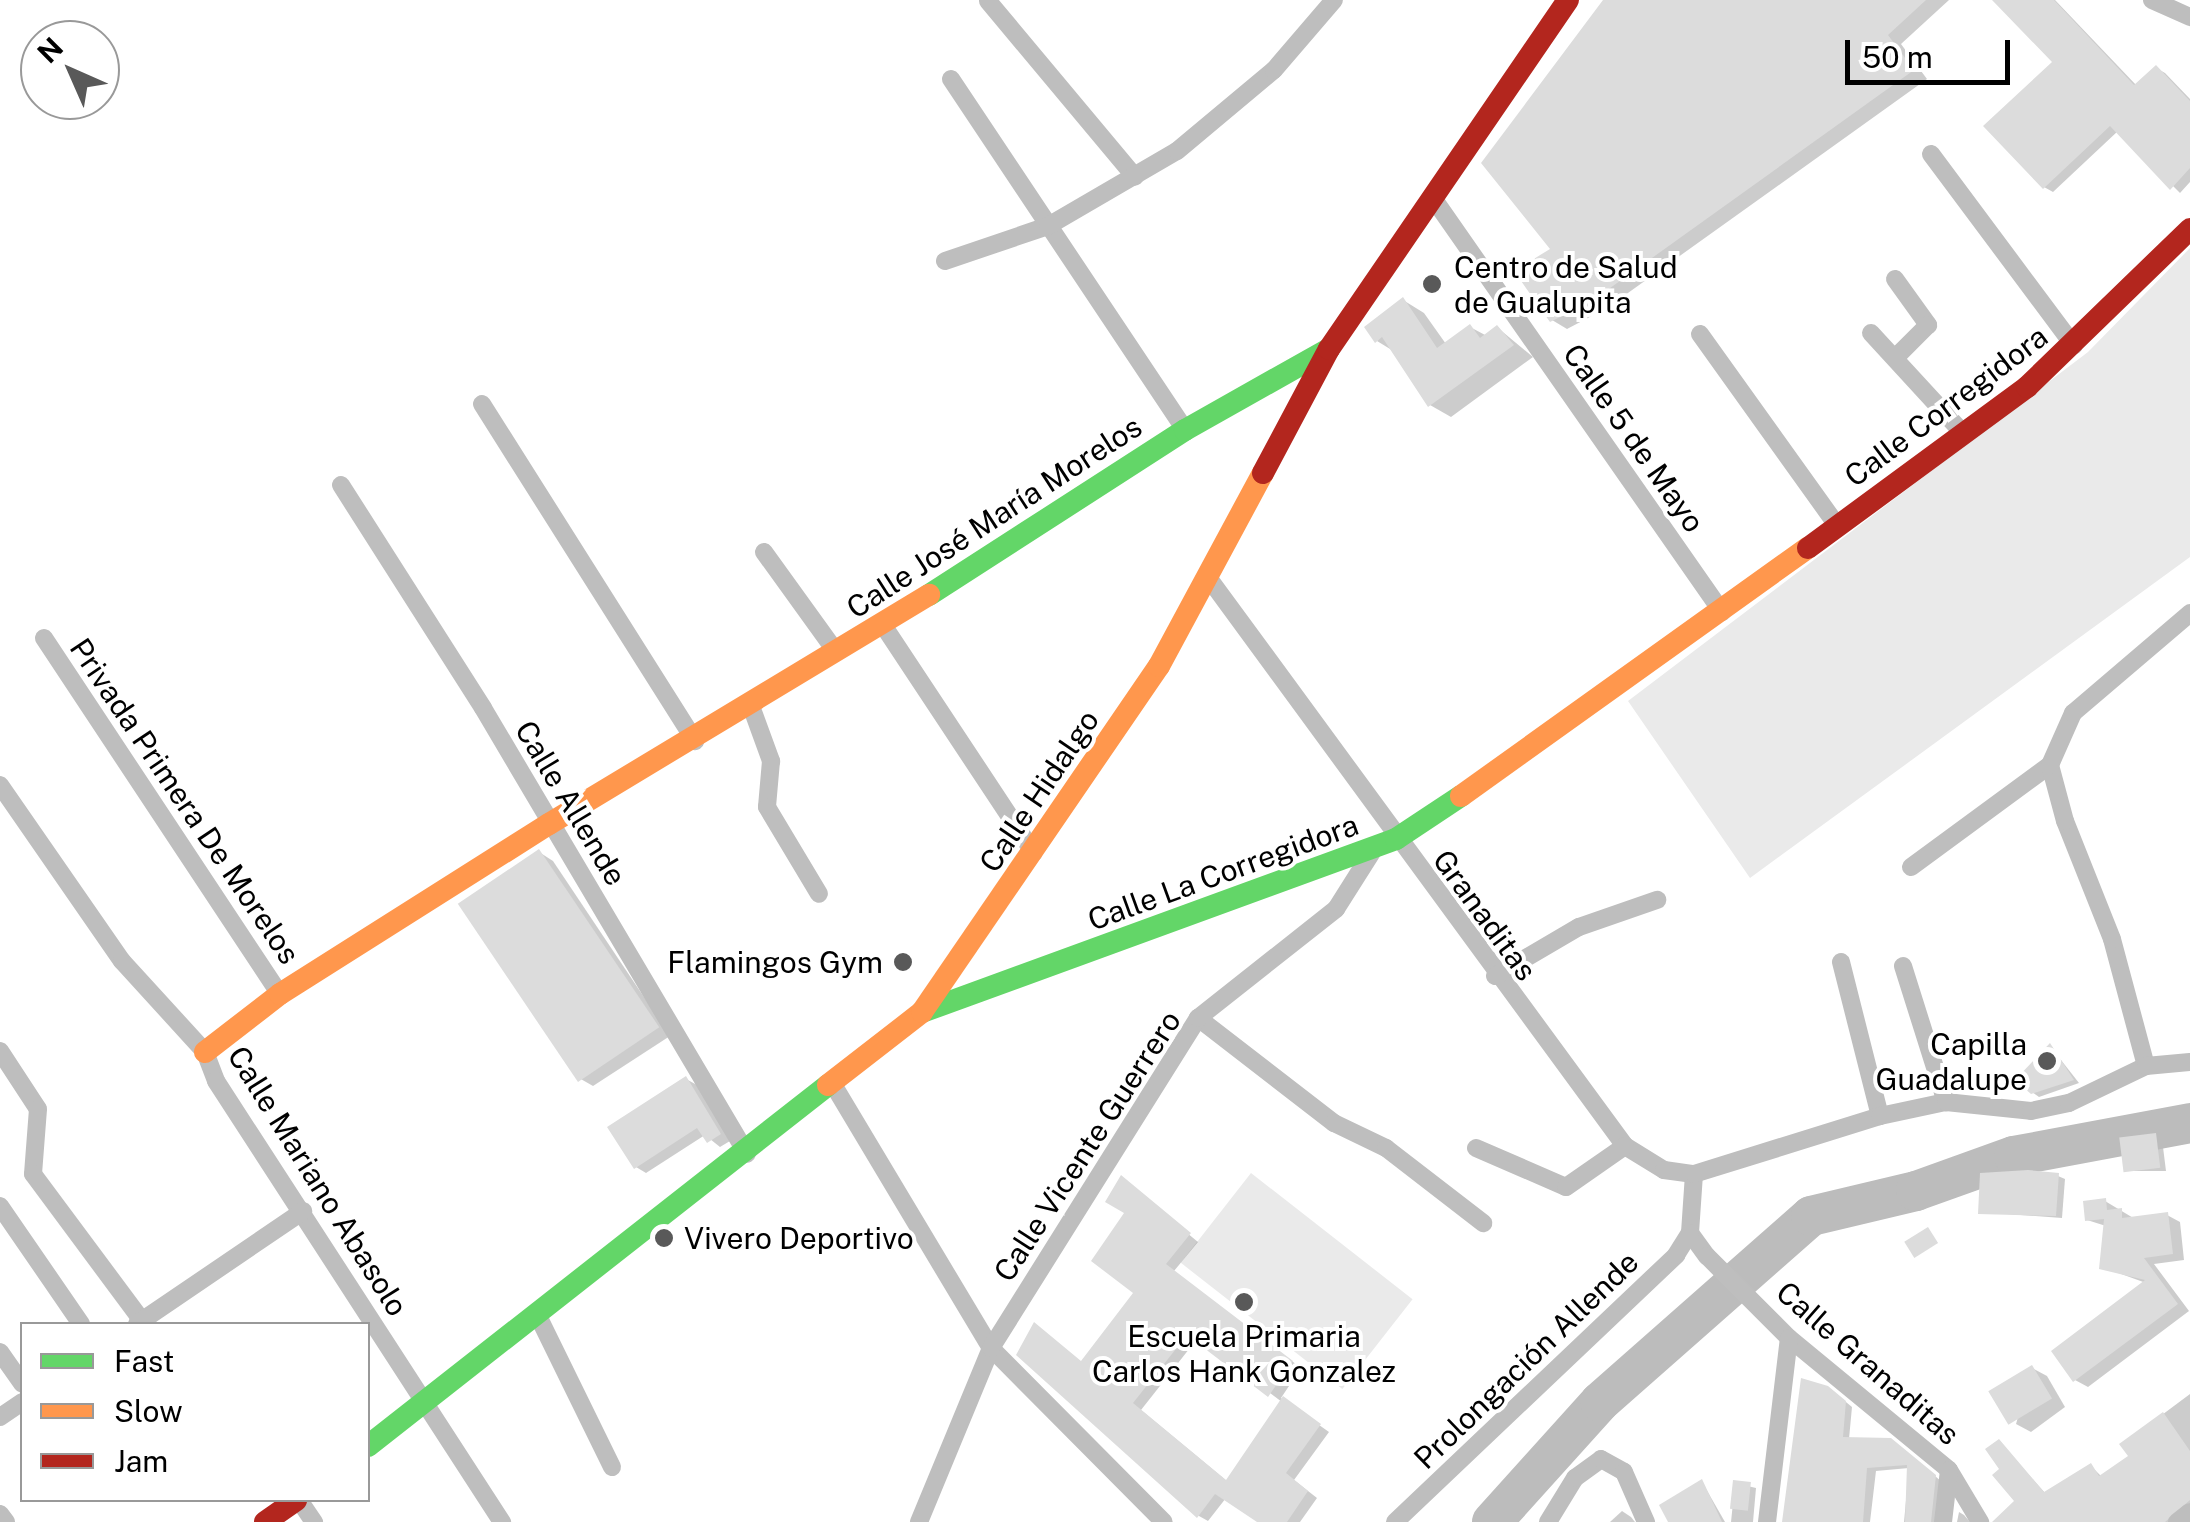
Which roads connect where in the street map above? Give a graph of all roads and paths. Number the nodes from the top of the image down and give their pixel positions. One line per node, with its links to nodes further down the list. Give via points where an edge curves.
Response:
1 (1334, 0): 8 (street, via 1274,70 1221,118)
2 (1568, 0): 9 (street, Calle Hidalgo)
3 (2152, 0): 5 (street)
4 (988, 1): 8 (street)
5 (2190, 18)
6 (951, 79): 10 (street)
7 (1931, 154): 16 (street)
8 (1135, 177): 10 (street)
9 (1434, 198): 17 (street, Calle Hidalgo); 26 (street, Calle 5 de Mayo)
10 (1048, 226): 12 (street); 20 (street)
11 (2190, 229): 16 (street, Calle Corregidora)
12 (946, 262)
13 (1895, 279): 18 (street, via 1928,325)
14 (1871, 333): 18 (street)
15 (1700, 334): 23 (street)
16 (2074, 346): 21 (street, Calle Corregidora)
17 (1330, 349): 20 (street, Calle José María Morelos); 25 (street, Calle Hidalgo)
18 (1897, 356): 21 (street)
19 (482, 404): 32 (street)
20 (1185, 430): 28 (street, Calle José María Morelos)
21 (1963, 433): 23 (street, Calle Corregidora)
22 (341, 485): 35 (street, Calle Allende)
23 (1838, 527): 26 (street, Calle Corregidora)
24 (764, 552): 30 (street)
25 (1210, 580): 36 (street, Granaditas); 38 (street, Calle Hidalgo)
26 (1722, 612): 36 (street, Calle La Corregidora)
27 (2190, 612): 33 (street, via 2073,714)
28 (883, 625): 30 (street, Calle José María Morelos); 38 (street)
29 (44, 638): 45 (street, Privada Primera De Morelos)
30 (836, 652): 31 (street, Calle José María Morelos)
31 (751, 706): 32 (street, Calle José María Morelos); 40 (street, via 771,761 768,807)
32 (695, 741): 35 (street, Calle José María Morelos)
33 (2050, 765): 39 (street); 51 (street, via 2064,821 2112,939)
34 (0, 785): 49 (street, Calle Mariano Abasolo, via 122,961)
35 (550, 824): 45 (street, Calle José María Morelos); 57 (street, Calle Allende)
36 (1396, 839): 37 (street, Calle La Corregidora); 44 (street, Granaditas)
37 (1372, 852): 46 (street, Calle La Corregidora); 47 (street, Calle Vicente Guerrero, via 1336,909)
38 (1034, 854): 46 (street, Calle Hidalgo)
39 (1911, 867)
40 (820, 894)
41 (1658, 900): 44 (street, via 1579,927)
42 (1840, 962): 54 (street)
43 (1903, 966): 53 (street)
44 (1495, 976): 55 (street, Granaditas)
45 (280, 994): 49 (street, Calle José María Morelos)
46 (922, 1012): 52 (street, Calle Hidalgo)
47 (1198, 1018): 61 (street); 68 (street, Calle Vicente Guerrero)
48 (0, 1050): 65 (street, via 38,1108 34,1174)
49 (205, 1052): 60 (street, Calle Mariano Abasolo, via 216,1082)
50 (2190, 1062): 51 (street)
51 (2146, 1066): 53 (street, via 2069,1103 2031,1111)
52 (834, 1086): 57 (street, Calle Hidalgo); 68 (street)
53 (1946, 1102): 54 (street)
54 (1880, 1116): 58 (street)
55 (1625, 1146): 56 (street, via 1566,1187); 58 (street, Granaditas, via 1664,1170)
56 (1476, 1148)
57 (748, 1154): 63 (street, Calle Hidalgo)
58 (1694, 1174): 62 (street)
59 (0, 1206): 64 (street)
60 (303, 1211): 66 (street); 71 (street, Calle Mariano Abasolo)
61 (1482, 1223)
62 (1690, 1233): 67 (street, Calle Granaditas); 83 (street, Prolongación Allende, via 1681,1249)
63 (538, 1318): 71 (street, Calle Hidalgo); 73 (street)
64 (81, 1322)
65 (139, 1322)
66 (141, 1322)
67 (1789, 1338): 74 (street, Calle Granaditas); 86 (street)
68 (990, 1348): 81 (street, Calle Vicente Guerrero); 82 (street)
69 (0, 1352): 70 (street)
70 (20, 1381)
71 (424, 1405): 72 (street, Calle Hidalgo); 80 (street, Calle Mariano Abasolo)
72 (370, 1445)
73 (612, 1466)
74 (1949, 1470): 87 (street); 88 (street, Calle Granaditas)
75 (295, 1502): 79 (street)
76 (2190, 1512): 89 (street)
77 (0, 1514): 78 (street)
78 (6, 1522)
79 (266, 1522)
80 (502, 1522)
81 (919, 1522)
82 (1164, 1522)
83 (1395, 1522)
84 (1548, 1522): 85 (street, via 1575,1478 1601,1459 1624,1472)
85 (1646, 1522)
86 (1767, 1522)
87 (1942, 1522)
88 (1980, 1522)
89 (2177, 1522)

